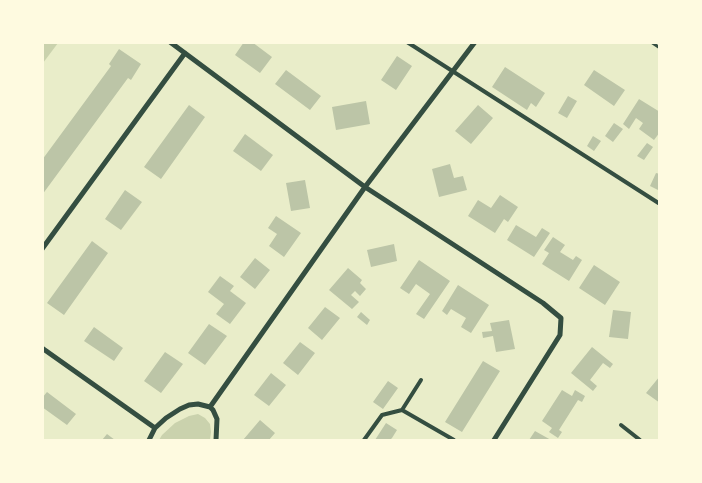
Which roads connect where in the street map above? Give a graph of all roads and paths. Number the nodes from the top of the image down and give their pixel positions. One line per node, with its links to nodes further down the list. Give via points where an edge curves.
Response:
1 (170, 42): 6 (street)
2 (407, 42): 7 (lane)
3 (475, 42): 7 (street)
4 (651, 42): 5 (path)
5 (660, 48)
6 (185, 53): 8 (street); 10 (street)
7 (453, 71): 8 (street); 9 (lane)
8 (365, 188): 13 (street); 21 (street, via 543,303 561,318 560,335)
9 (660, 204)
10 (42, 249)
11 (42, 348): 16 (street)
12 (421, 380): 14 (lane)
13 (210, 407): 16 (street, via 189,405); 18 (street, via 217,419)
14 (402, 410): 19 (lane, via 382,415); 20 (lane)
15 (621, 425): 22 (lane)
16 (155, 428): 17 (street)
17 (149, 440)
18 (216, 440)
19 (364, 440)
20 (454, 440)
21 (494, 440)
22 (640, 440)

